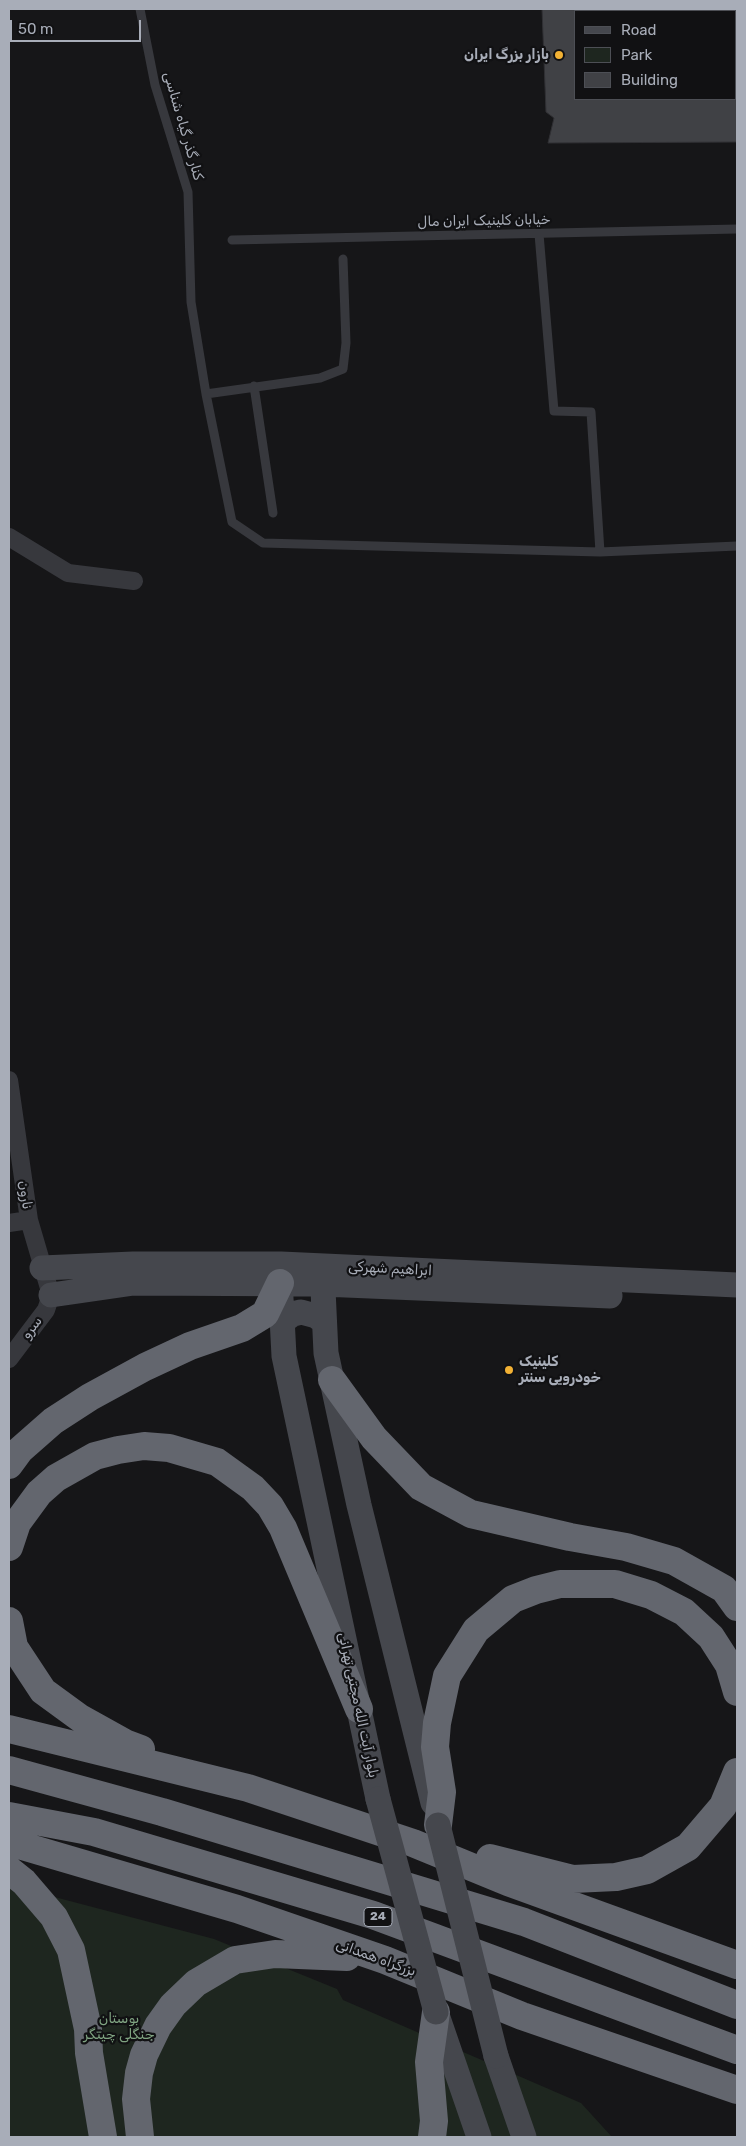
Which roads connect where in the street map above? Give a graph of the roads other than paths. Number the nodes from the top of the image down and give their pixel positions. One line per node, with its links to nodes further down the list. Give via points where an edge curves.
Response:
1 (140, 9): 7 (lane, کنار گذر گیاه شناسی, via 155,85 188,192 191,302)
2 (737, 229): 3 (lane, خیابان کلینیک ایران مال)
3 (539, 234): 4 (lane, خیابان کلینیک ایران مال); 11 (lane, via 554,411 590,412)
4 (232, 240)
5 (342, 259): 6 (lane, via 346,343 342,369 320,378)
6 (254, 386): 7 (lane); 8 (lane)
7 (206, 394): 11 (lane, کنار گذر گیاه شناسی, via 232,522 263,543)
8 (273, 513)
9 (9, 537): 12 (street, via 68,572)
10 (737, 546): 11 (lane, کنار گذر گیاه شناسی)
11 (600, 552)
12 (134, 581)
13 (9, 1080): 14 (street, نارون)
14 (29, 1220): 15 (street); 16 (street, نارون)
15 (9, 1222)
16 (42, 1268): 17 (main road, ابراهیم شهرکی, via 133,1264); 20 (street, نارون)
17 (281, 1274): 18 (main road, ابراهیم شهرکی); 20 (main road, ابراهیم شهرکی, via 134,1282); 22 (main road, بلوار آیت الله مجتبی تهرانی); 26 (highway, via 265,1314 242,1328 190,1346 145,1367 90,1397 53,1420 20,1450)
18 (322, 1275): 19 (main road, ابراهیم شهرکی); 21 (main road, ابراهیم شهرکی); 23 (main road)
19 (737, 1285)
20 (51, 1295): 24 (street, سرو, via 46,1310)
21 (737, 1300)
22 (282, 1322): 23 (main road, via 301,1312); 31 (main road, بلوار آیت الله مجتبی تهرانی, via 284,1356)
23 (324, 1322): 25 (main road)
24 (9, 1359)
25 (332, 1380): 28 (highway, via 374,1438 421,1487 471,1514 626,1547 674,1561 724,1589); 37 (main road, via 359,1505)
26 (9, 1465)
27 (9, 1547): 31 (highway, via 17,1523 39,1493 56,1478 95,1456 153,1447 177,1450 217,1462 253,1488 284,1528)
28 (737, 1607)
29 (9, 1621): 35 (highway, via 14,1647 43,1691 80,1718 125,1743)
30 (737, 1692): 37 (highway, via 729,1666 710,1636 684,1612 651,1595 615,1584 560,1584 512,1599 476,1630 447,1676 437,1724 436,1747 442,1792)
31 (359, 1709): 44 (main road, بلوار آیت الله مجتبی تهرانی, bridge, via 378,1800)
32 (9, 1729): 35 (highway)
33 (9, 1770): 43 (highway, via 162,1812 524,1922)
34 (737, 1772): 39 (highway, via 723,1806 688,1847 639,1872 616,1877 573,1879)
35 (248, 1788): 39 (highway)
36 (9, 1816): 45 (highway, 24, via 94,1832 373,1915)
37 (438, 1825): 53 (main road, bridge, via 496,2056)
38 (9, 1842): 41 (highway, بزرگراه همدانی, via 237,1908)
39 (413, 1843): 42 (highway, via 508,1882)
40 (9, 1870): 49 (highway, via 24,1882 54,1917 71,1950 88,2029)
41 (385, 1960): 46 (highway, بزرگراه همدانی, via 522,2016); 50 (highway, via 276,1954 235,1960 196,1982 158,2026 144,2055 136,2099)
42 (737, 1965)
43 (737, 2005)
44 (436, 2012): 51 (highway, via 429,2062); 52 (main road, بلوار آیت الله مجتبی تهرانی)
45 (737, 2050)
46 (712, 2080): 47 (highway, بزرگراه همدانی); 48 (highway)
47 (737, 2090)
48 (737, 2094)
49 (103, 2137)
50 (140, 2137)
51 (432, 2137)
52 (479, 2137)
53 (524, 2137)

